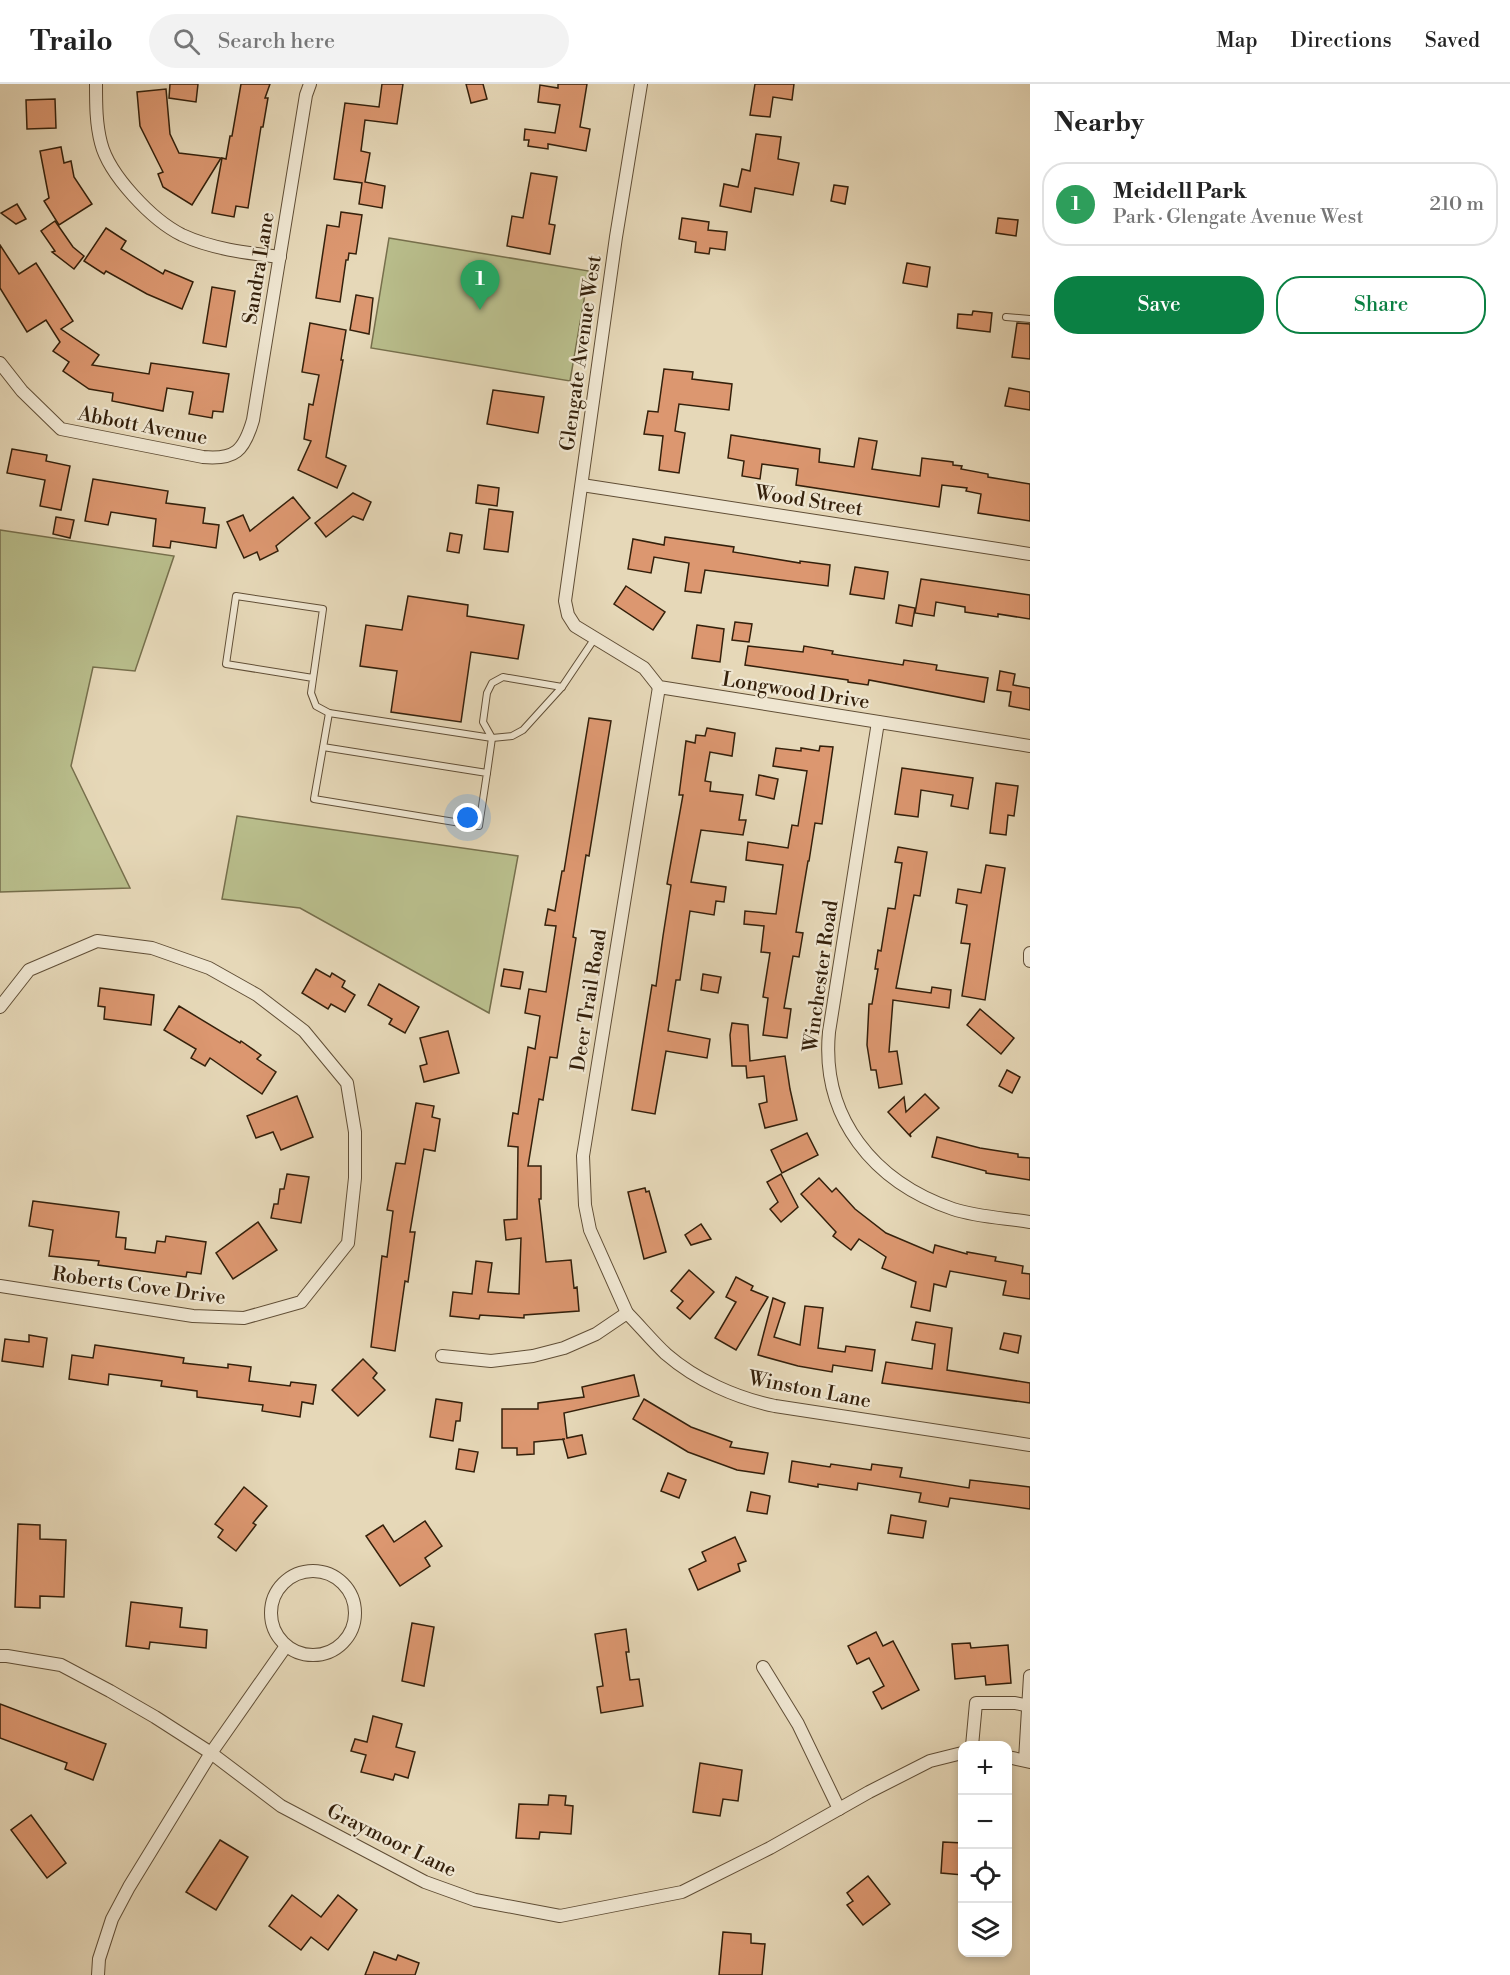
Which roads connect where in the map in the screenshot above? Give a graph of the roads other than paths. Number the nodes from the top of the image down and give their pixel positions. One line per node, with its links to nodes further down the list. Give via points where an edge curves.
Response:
1 (96, 84): 4 (street, via 101,145 115,172 160,221 182,235 210,245)
2 (310, 84): 4 (street, Sandra Lane)
3 (641, 84): 9 (street, Glengate Avenue West)
4 (280, 257): 8 (street, Sandra Lane, via 253,420 247,439)
5 (1006, 316): 6 (lane)
6 (1030, 319)
7 (0, 363): 8 (street, Abbott Avenue, via 61,429 203,457 217,459)
8 (235, 454)
9 (582, 485): 10 (street, Wood Street); 11 (street, Glengate Avenue West, via 565,601 575,626)
10 (1030, 554)
11 (595, 638): 13 (lane); 14 (street, via 644,668)
12 (313, 678): 12 (lane, via 323,609 236,596 226,664); 15 (lane, via 311,693 316,706)
13 (562, 687): 17 (lane, via 523,730 512,736); 17 (lane, via 503,677 492,683 486,693 483,722)
14 (659, 687): 16 (street, Longwood Drive); 26 (street, Deer Trail Road, via 583,1156 590,1230)
15 (328, 713): 17 (lane); 19 (lane)
16 (878, 722): 18 (street, Longwood Drive); 24 (street, Winchester Road, via 829,1032 828,1057 836,1100 858,1142 897,1183 955,1209)
17 (492, 738): 20 (lane)
18 (1030, 746)
19 (323, 747): 20 (lane); 20 (lane, via 314,799 479,826)
20 (487, 773)
21 (1030, 953): 22 (street)
22 (1030, 961)
23 (0, 1007): 25 (street, Roberts Cove Drive, via 29,970 97,941 152,948 200,964 257,996 304,1031 347,1083 355,1132 355,1178 348,1243 301,1302 244,1318 193,1316)
24 (1030, 1222)
25 (0, 1286)
26 (627, 1313): 27 (street, via 596,1334 544,1353 490,1361); 28 (street, Winston Lane, via 666,1354 705,1380 750,1400)
27 (442, 1356)
28 (1030, 1445)
29 (286, 1646): 29 (street, via 276,1635 270,1607 284,1581 310,1570 325,1572 348,1588 355,1614 346,1640 336,1649 311,1656); 35 (street)
30 (0, 1656): 35 (street, Graymoor Lane, via 61,1665 156,1717)
31 (763, 1667): 39 (street, via 798,1724)
32 (1030, 1676): 33 (street)
33 (1029, 1706): 34 (street, via 1015,1702 976,1703); 38 (street)
34 (972, 1741)
35 (211, 1753): 39 (street, Graymoor Lane, via 281,1806 425,1882 475,1900 560,1917 682,1892); 40 (street, via 112,1919)
36 (958, 1753): 39 (street, Graymoor Lane, via 930,1761)
37 (1012, 1758): 38 (street)
38 (1028, 1761)
39 (839, 1809)
40 (98, 1975)

